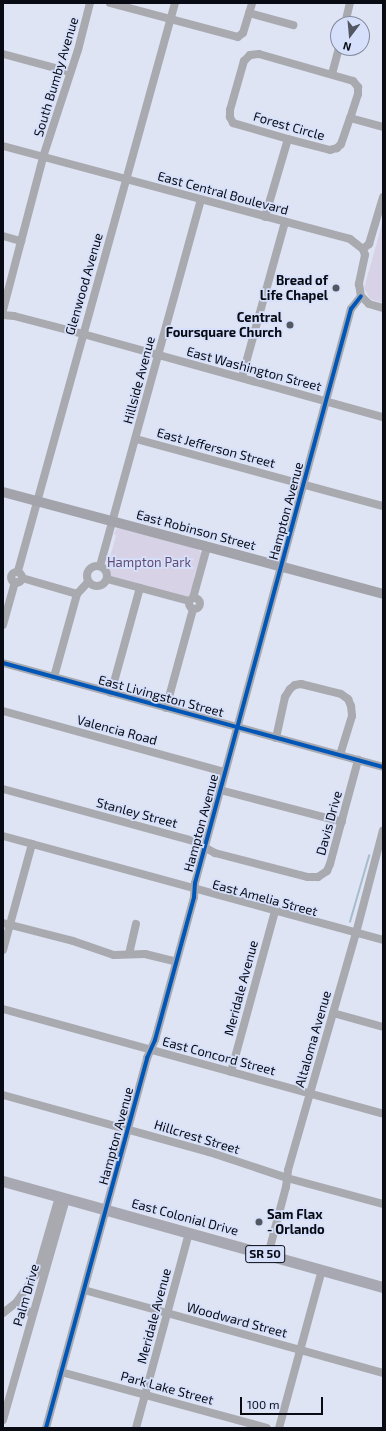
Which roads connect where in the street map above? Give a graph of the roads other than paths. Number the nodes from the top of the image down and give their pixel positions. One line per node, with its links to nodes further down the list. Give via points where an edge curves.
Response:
1 (90, 3): 12 (street, South Bumby Avenue)
2 (110, 3): 8 (street)
3 (175, 3): 8 (street, Glenwood Avenue)
4 (252, 3): 6 (street)
5 (350, 3): 7 (street)
6 (249, 13): 8 (street, via 243,33 238,37); 9 (street)
7 (347, 16)
8 (170, 19): 19 (street, Glenwood Avenue)
9 (293, 25)
10 (3, 54): 12 (street)
11 (336, 56): 13 (street)
12 (70, 72): 18 (street, South Bumby Avenue)
13 (332, 74): 14 (street, Forest Circle, via 353,81 358,87); 16 (street, Forest Circle, via 260,54 250,55 244,60 230,117 234,122)
14 (350, 118): 15 (street); 16 (street, Forest Circle, via 341,144 337,148 330,150)
15 (383, 127)
16 (288, 139): 22 (street)
17 (3, 146): 18 (street, East Central Boulevard)
18 (43, 157): 19 (street, East Central Boulevard); 25 (street, South Bumby Avenue)
19 (126, 180): 21 (street, East Central Boulevard); 31 (street, Glenwood Avenue)
20 (383, 197): 26 (street, via 369,244)
21 (201, 200): 22 (street, East Central Boulevard); 32 (street, Hillside Avenue)
22 (265, 217): 23 (street, East Central Boulevard)
23 (285, 222): 26 (street, East Central Boulevard, via 350,240); 33 (street)
24 (3, 236): 25 (street)
25 (21, 241): 29 (street, South Bumby Avenue)
26 (363, 249): 27 (street, via 364,264 359,284)
27 (361, 296): 28 (street, via 369,304); 34 (street, Hampton Avenue, via 351,309)
28 (383, 308)
29 (3, 310)
30 (3, 315): 31 (street, East Washington Street)
31 (83, 334): 32 (street, East Washington Street); 39 (street, Glenwood Avenue)
32 (159, 355): 33 (street, East Washington Street); 36 (street, Hillside Avenue)
33 (242, 377): 34 (street, East Washington Street)
34 (327, 401): 35 (street, East Washington Street); 37 (street, Hampton Avenue)
35 (383, 417)
36 (136, 439): 37 (street, East Jefferson Street); 41 (street, Hillside Avenue)
37 (304, 483): 40 (street, East Jefferson Street); 44 (street, Hampton Avenue)
38 (3, 492): 39 (main road, East Robinson Street)
39 (37, 502): 41 (main road, East Robinson Street); 45 (street, Glenwood Avenue)
40 (383, 506)
41 (113, 521): 42 (main road, East Robinson Street); 43 (street, Hillside Avenue)
42 (207, 547): 44 (main road, East Robinson Street); 51 (street)
43 (100, 566): 46 (street, via 106,571); 47 (street, via 88,570)
44 (282, 567): 50 (main road, East Robinson Street); 58 (street, Hampton Avenue)
45 (18, 577): 49 (street); 52 (street, Glenwood Avenue)
46 (107, 579): 47 (street, via 98,586); 48 (street)
47 (88, 582): 49 (street)
48 (140, 588): 51 (street); 55 (street)
49 (77, 594): 54 (street)
50 (383, 594)
51 (191, 599): 56 (street, via 188,605 193,609)
52 (3, 625)
53 (3, 663): 54 (street, East Livingston Street)
54 (54, 677): 55 (street, East Livingston Street)
55 (111, 693): 56 (street, East Livingston Street)
56 (166, 708): 58 (street, East Livingston Street)
57 (3, 711): 63 (street, Valencia Road)
58 (238, 728): 59 (street, East Livingston Street); 63 (street, Hampton Avenue)
59 (276, 738): 60 (street, East Livingston Street); 60 (street, via 285,696 295,685 301,684 341,694 348,699 352,716)
60 (340, 755): 61 (street, East Livingston Street)
61 (358, 760): 62 (street, East Livingston Street); 66 (street, Davis Drive)
62 (383, 767)
63 (225, 772): 65 (street, Hampton Avenue)
64 (3, 789): 70 (street, Stanley Street, via 193,841)
65 (220, 790): 66 (street); 70 (street, Hampton Avenue)
66 (342, 822): 72 (street, Davis Drive, via 327,871 318,878)
67 (383, 830): 71 (street, Altaloma Avenue)
68 (3, 836): 69 (street, East Amelia Street)
69 (32, 844): 73 (street, East Amelia Street); 75 (street)
70 (205, 847): 72 (street, Stanley Street, via 215,853); 73 (street, Hampton Avenue)
71 (380, 850): 77 (street, Altaloma Avenue)
72 (308, 877)
73 (195, 889): 74 (street, East Amelia Street); 81 (street, Hampton Avenue)
74 (275, 911): 77 (street, East Amelia Street); 86 (street, Meridale Avenue)
75 (6, 924): 79 (street); 80 (street, via 73,941 114,956)
76 (136, 924): 80 (street)
77 (356, 933): 78 (street, East Amelia Street); 83 (street, Altaloma Avenue)
78 (383, 940)
79 (3, 950)
80 (128, 954): 81 (street, via 145,954)
81 (176, 962): 85 (street, Hampton Avenue)
82 (3, 1009): 85 (street, East Concord Street)
83 (333, 1013): 84 (street); 87 (street, Altaloma Avenue)
84 (383, 1026)
85 (151, 1050): 86 (street, East Concord Street); 90 (street, Hampton Avenue)
86 (231, 1072): 87 (street, East Concord Street)
87 (309, 1094): 89 (street, East Concord Street); 91 (street, Altaloma Avenue)
88 (3, 1095): 90 (street, Hillcrest Street)
89 (383, 1114)
90 (128, 1129): 91 (street, Hillcrest Street); 95 (street, Hampton Avenue)
91 (288, 1178): 94 (street, Hillcrest Street); 97 (street, Altaloma Avenue)
92 (3, 1181): 93 (highway, East Colonial Drive / SR 50)
93 (62, 1198): 95 (highway, East Colonial Drive / SR 50); 101 (street, Palm Drive, via 37,1273); 103 (street, Palm Drive)
94 (383, 1204)
95 (106, 1210): 96 (highway, East Colonial Drive / SR 50); 100 (street, Hampton Avenue)
96 (188, 1233): 97 (highway, East Colonial Drive / SR 50); 104 (street, Meridale Avenue)
97 (268, 1255): 98 (highway, East Colonial Drive / SR 50)
98 (322, 1270): 99 (highway, East Colonial Drive / SR 50); 105 (street)
99 (383, 1287)
100 (84, 1290): 104 (street, Woodward Street); 106 (street, Hampton Avenue)
101 (16, 1303): 102 (street, Palm Drive); 103 (street)
102 (3, 1313)
103 (32, 1314): 109 (street, Palm Drive)
104 (168, 1314): 105 (street, Woodward Street); 108 (street, Meridale Avenue)
105 (299, 1350): 107 (street, Woodward Street); 113 (street)
106 (61, 1372): 108 (street, Park Lake Street); 110 (street, Hampton Avenue)
107 (383, 1373)
108 (145, 1394): 111 (street, Meridale Avenue); 112 (street, Park Lake Street)
109 (3, 1420)
110 (46, 1428)
111 (136, 1428)
112 (267, 1428)
113 (279, 1428)

